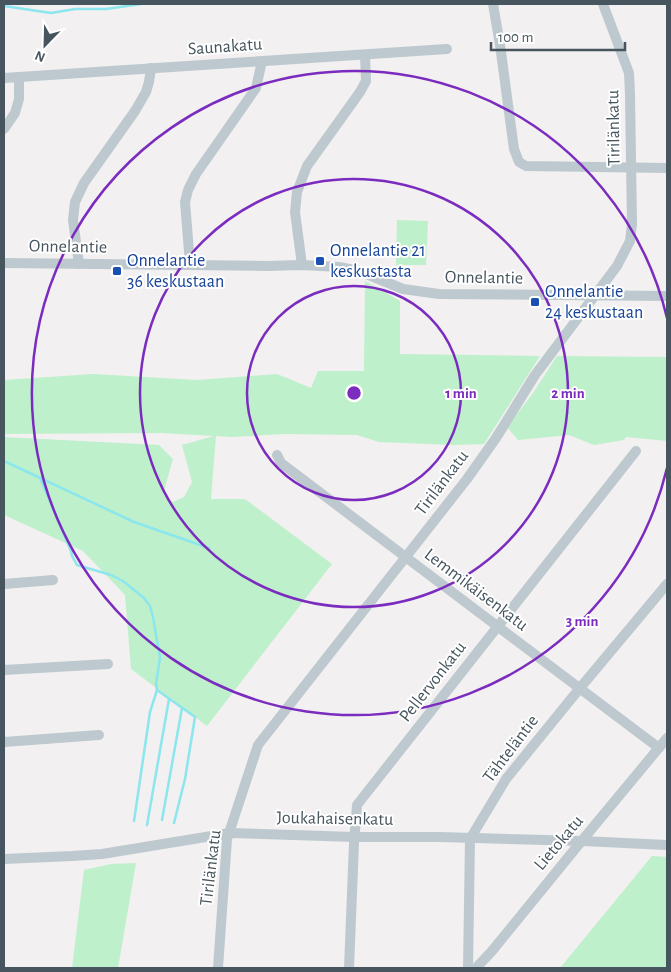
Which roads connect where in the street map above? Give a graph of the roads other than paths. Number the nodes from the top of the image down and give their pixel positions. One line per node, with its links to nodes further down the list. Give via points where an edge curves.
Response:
1 (493, 4): 10 (street, via 514,149 519,162 526,166)
2 (603, 4): 10 (street, Tirilänkatu, via 629,73)
3 (448, 49): 4 (street, Saunakatu)
4 (365, 55): 5 (street, Saunakatu); 15 (street, via 366,81 307,166 297,192 295,212)
5 (262, 61): 6 (street, Saunakatu); 14 (street, via 256,88 188,190 185,202)
6 (152, 68): 7 (street, Saunakatu); 13 (street, via 146,92 84,183 76,202 73,220)
7 (19, 77): 8 (street, Saunakatu); 9 (street, via 20,99)
8 (4, 78)
9 (4, 129)
10 (632, 167): 11 (street); 16 (street, Tirilänkatu, via 630,241)
11 (667, 168)
12 (4, 263): 13 (street, Onnelantie)
13 (79, 264): 14 (street, Onnelantie)
14 (190, 264): 15 (street, Onnelantie)
15 (302, 265): 16 (street, Onnelantie, via 339,267 403,289 439,294)
16 (596, 295): 17 (street, Onnelantie); 20 (street, Tirilänkatu, via 535,375 467,479)
17 (667, 296)
18 (636, 450): 24 (street, Pellervonkatu)
19 (277, 455): 20 (street, Lemmikäisenkatu, via 281,463)
20 (406, 557): 24 (street, Lemmikäisenkatu); 32 (street, Tirilänkatu, via 258,745)
21 (53, 580): 22 (street)
22 (4, 584)
23 (667, 584): 27 (street, Tähteläntie)
24 (498, 626): 27 (street, Lemmikäisenkatu); 33 (street, Pellervonkatu, via 357,805)
25 (108, 664): 26 (street)
26 (4, 670)
27 (580, 688): 31 (street, Lemmikäisenkatu); 34 (street, Tähteläntie, via 506,779)
28 (99, 735): 30 (street)
29 (667, 738): 31 (street, Lietokatu)
30 (4, 742)
31 (659, 748): 35 (street, Lietokatu)
32 (230, 833): 33 (street, Joukahaisenkatu); 37 (street, Joukahaisenkatu, via 102,854); 38 (street, Tirilänkatu)
33 (355, 837): 34 (street, Joukahaisenkatu); 39 (street, Pellervonkatu)
34 (470, 838): 35 (street, Joukahaisenkatu); 40 (street)
35 (582, 841): 36 (street, Joukahaisenkatu); 41 (street, Lietokatu)
36 (667, 845)
37 (4, 859)
38 (218, 968)
39 (349, 968)
40 (468, 968)
41 (476, 968)

